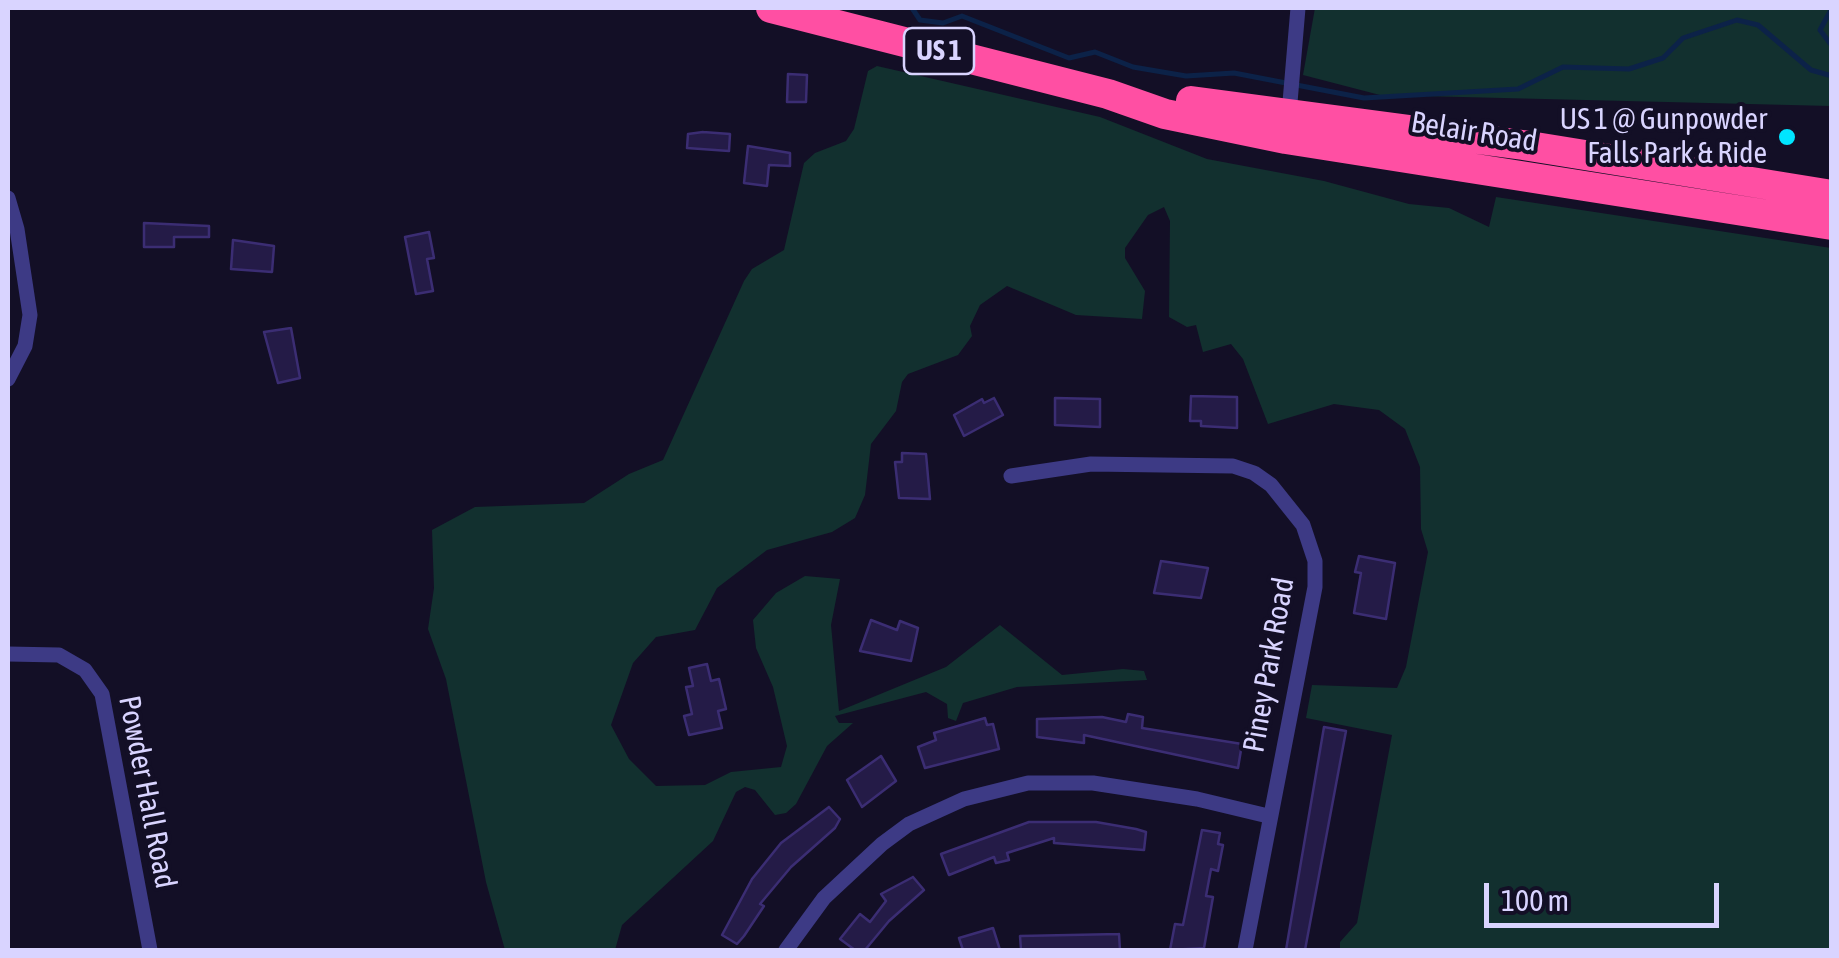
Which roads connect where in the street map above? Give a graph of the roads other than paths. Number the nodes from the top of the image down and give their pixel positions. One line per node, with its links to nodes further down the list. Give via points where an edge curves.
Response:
1 (771, 8): 3 (highway, Belair Road / US 1, via 1165,114)
2 (1298, 8): 3 (street)
3 (1289, 106): 4 (highway, Belair Road / US 1); 6 (highway, Belair Road / US 1)
4 (1832, 195)
5 (8, 198): 7 (street, via 30,325)
6 (1832, 225)
7 (8, 379)
8 (1011, 476): 10 (street, Piney Park Road, via 1090,464 1204,463 1254,473 1295,510 1315,561 1315,587)
9 (8, 654): 11 (street, Powder Hall Road, via 59,655 85,670 102,694)
10 (1268, 816): 12 (street, via 1093,783 1028,783 964,799 882,844 824,898); 13 (street, Piney Park Road)
11 (150, 950)
12 (786, 950)
13 (1244, 950)

